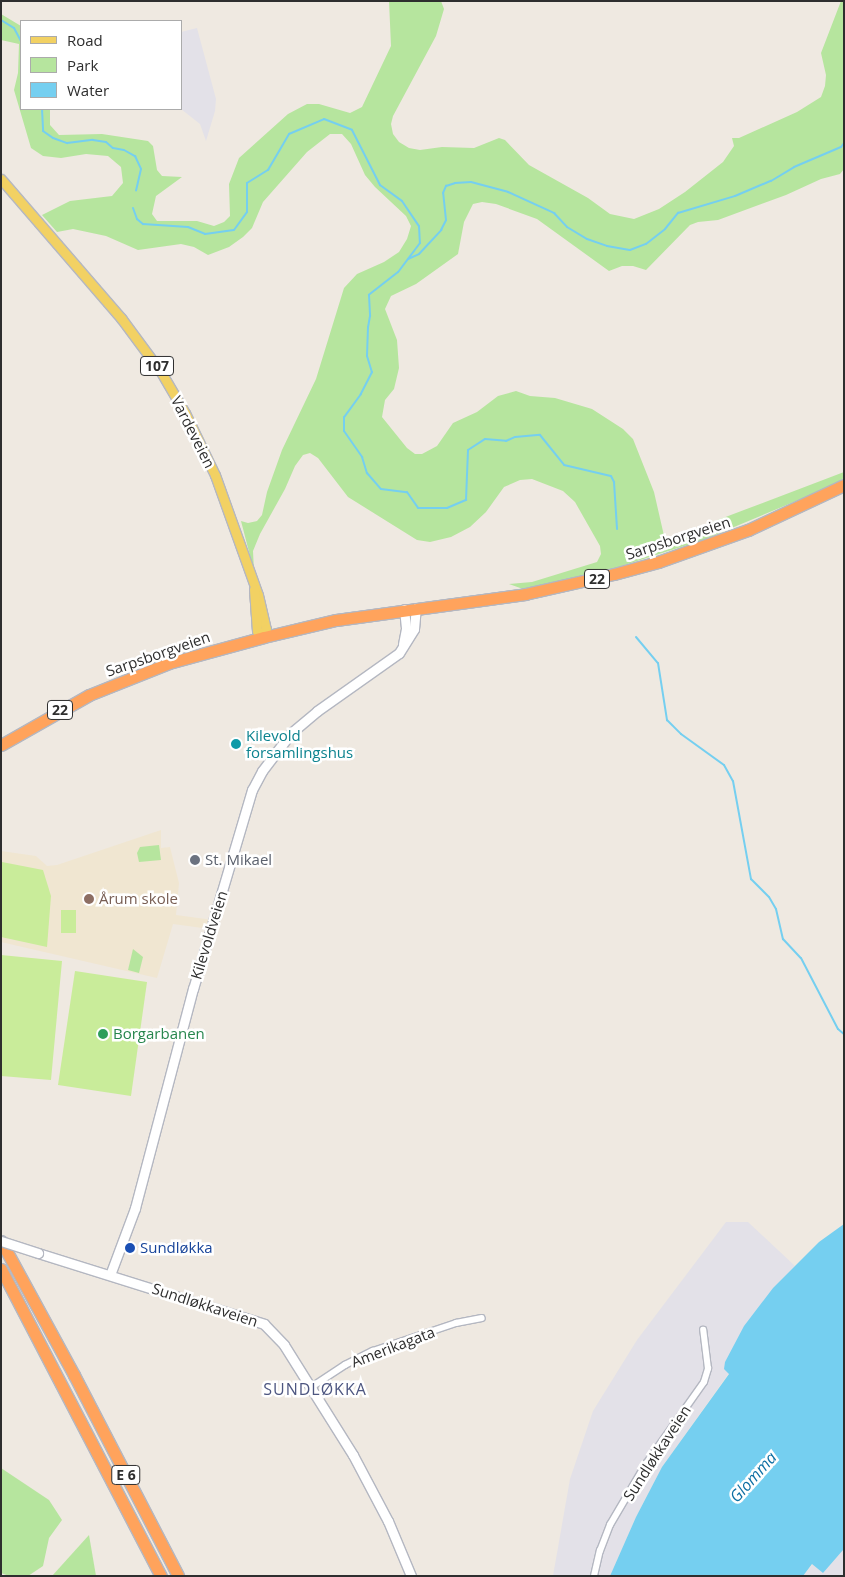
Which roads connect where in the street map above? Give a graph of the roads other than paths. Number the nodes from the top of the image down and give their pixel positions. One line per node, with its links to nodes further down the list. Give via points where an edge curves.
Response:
1 (1, 179): 5 (main road, Vardeveien / 107, via 121,318 161,372 206,454 264,613)
2 (844, 486): 3 (highway, Sarpsborgveien / 22, via 748,530 658,562 525,594)
3 (416, 608): 4 (highway, Sarpsborgveien / 22); 6 (street, Kilevoldveien, via 414,630)
4 (404, 610): 5 (highway, Sarpsborgveien / 22); 6 (street, via 406,628)
5 (262, 632): 7 (highway, Sarpsborgveien / 22, via 203,645 136,668); 8 (highway, Sarpsborgveien / 22, via 121,681)
6 (399, 653): 11 (street, Kilevoldveien, via 296,730 273,754 258,777 200,964 136,1205)
7 (1, 738)
8 (1, 745)
9 (1, 1241): 11 (street, Sundløkkaveien, bridge); 16 (highway, E 6)
10 (1, 1269): 15 (highway, E 6)
11 (110, 1275): 14 (street, Sundløkkaveien, via 264,1324 284,1345)
12 (482, 1318): 14 (street, Amerikagata, via 456,1323 374,1351)
13 (703, 1330): 18 (street, Sundløkkaveien, via 708,1369 704,1382 646,1464 610,1526)
14 (310, 1388): 17 (street, Sundløkkaveien, via 371,1487)
15 (162, 1576)
16 (178, 1576)
17 (411, 1576)
18 (594, 1576)

